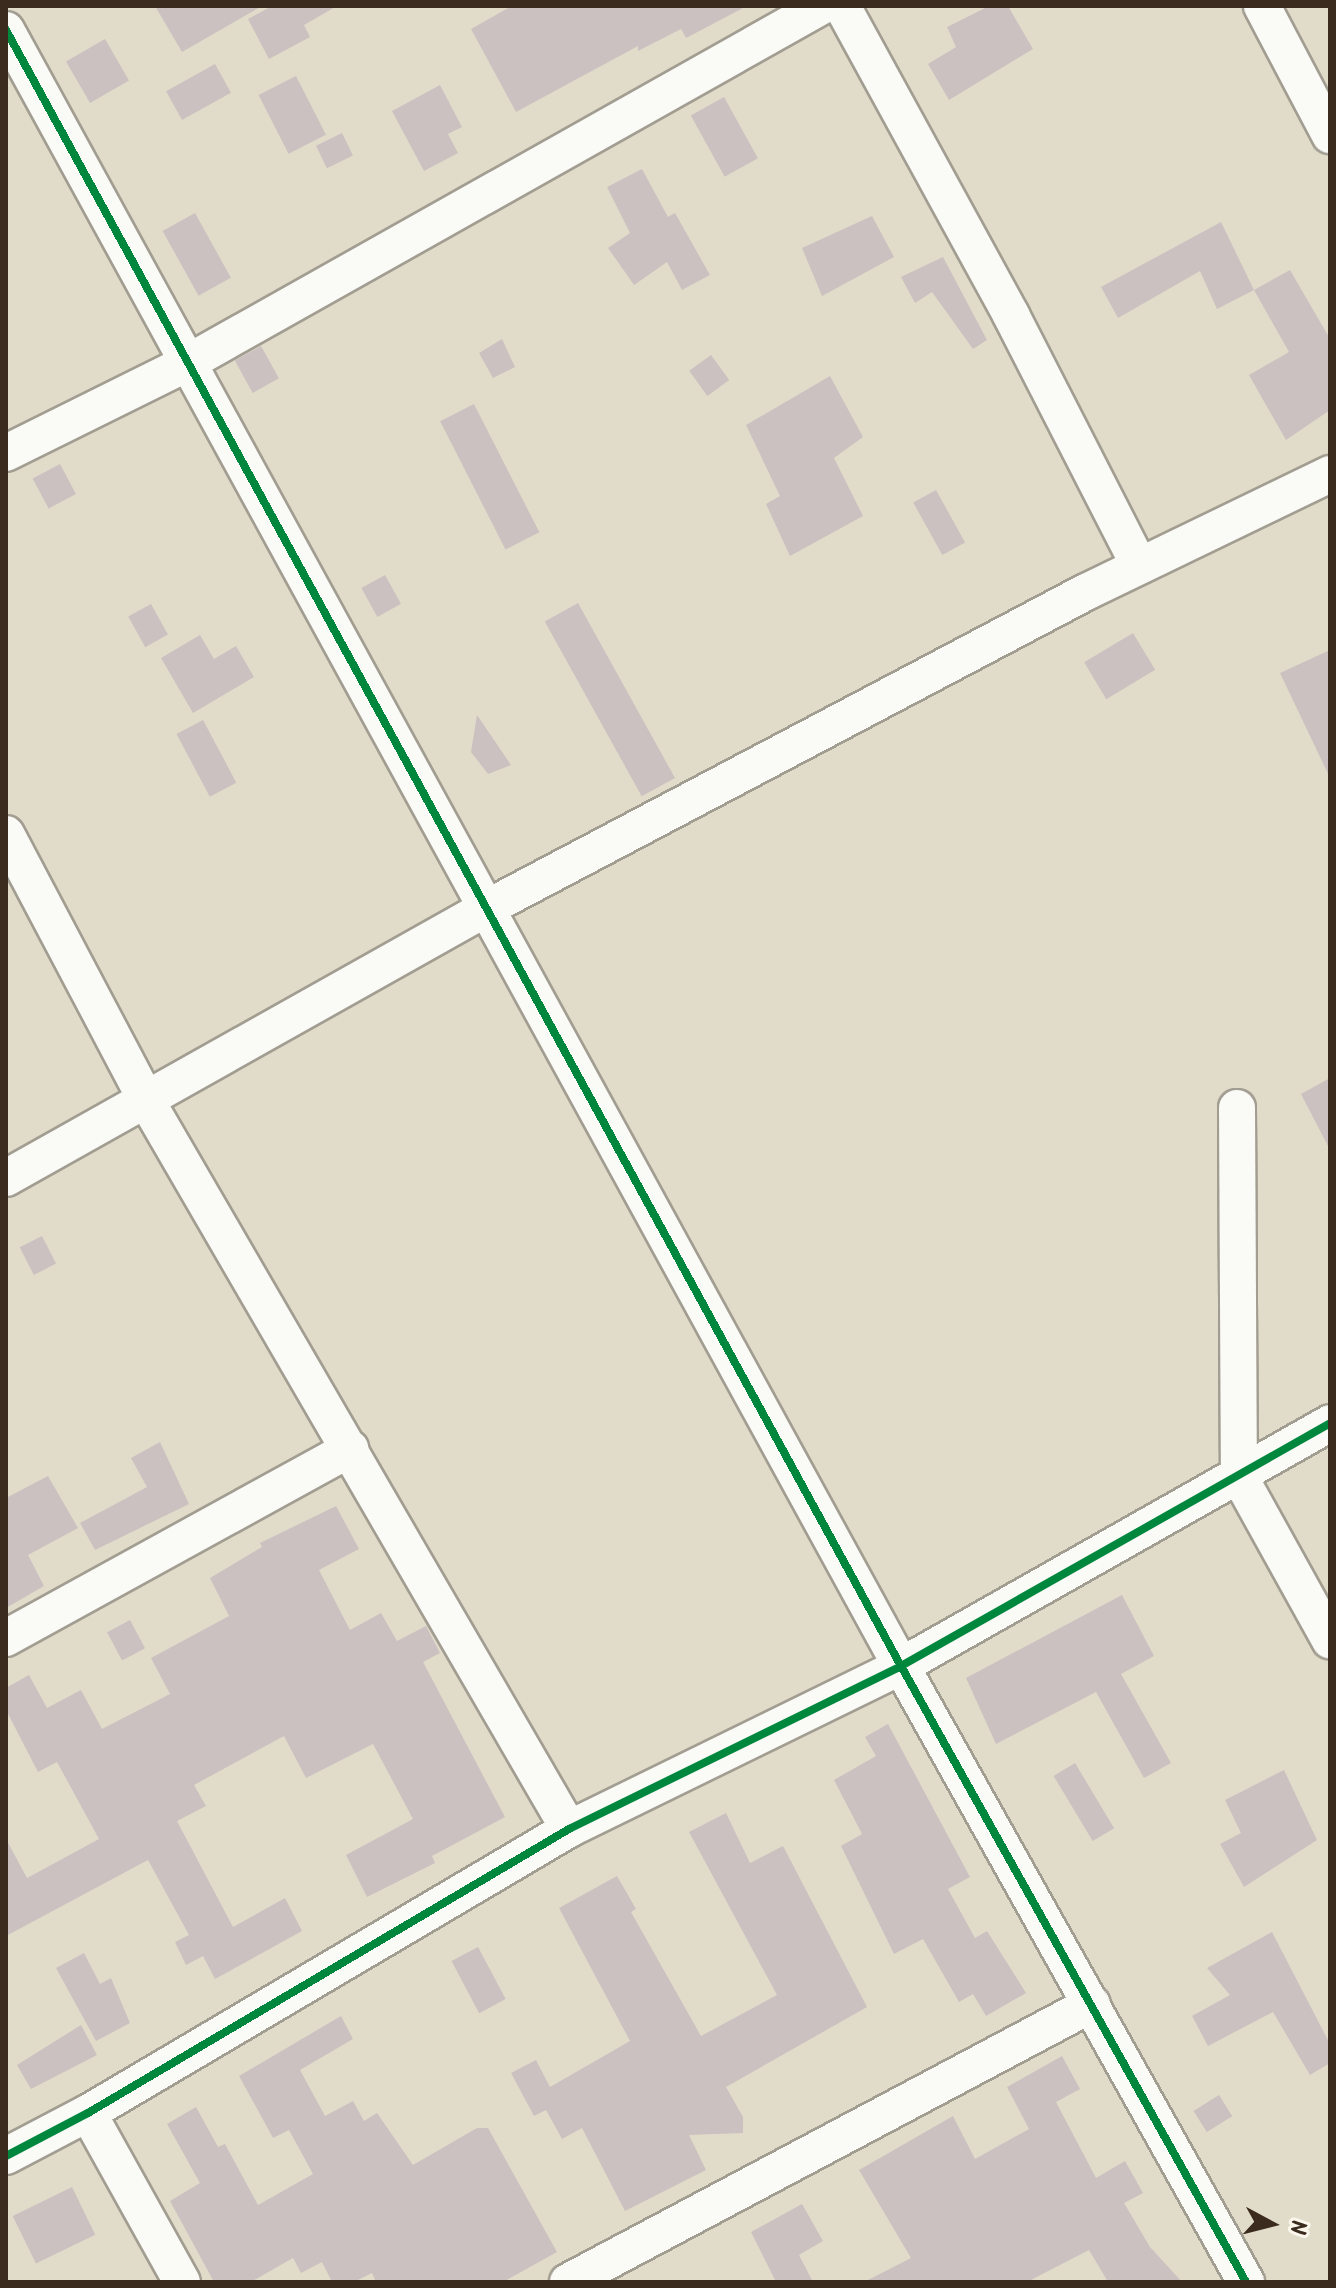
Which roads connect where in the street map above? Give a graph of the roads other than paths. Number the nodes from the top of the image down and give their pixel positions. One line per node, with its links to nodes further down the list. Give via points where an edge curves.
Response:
1 (822, 6): 6 (street)
2 (842, 6): 9 (street, via 1011,315)
3 (1262, 6): 5 (street)
4 (6, 30): 6 (street)
5 (1330, 135)
6 (189, 362): 7 (street); 11 (street)
7 (6, 453)
8 (1330, 474): 9 (street)
9 (1139, 565): 11 (street)
10 (6, 834): 12 (street)
11 (485, 909): 12 (street); 20 (street)
12 (146, 1100): 14 (street); 16 (street)
13 (1237, 1108): 17 (street)
14 (6, 1178)
15 (1330, 1423): 17 (street)
16 (350, 1449): 18 (street); 21 (street)
17 (1239, 1476): 19 (street); 20 (street)
18 (6, 1638)
19 (1330, 1640)
20 (901, 1666): 21 (street); 22 (street)
21 (569, 1829): 23 (street)
22 (1092, 2004): 26 (street); 27 (street)
23 (88, 2113): 24 (street); 25 (street)
24 (6, 2156)
25 (182, 2282)
26 (568, 2282)
27 (1246, 2282)

